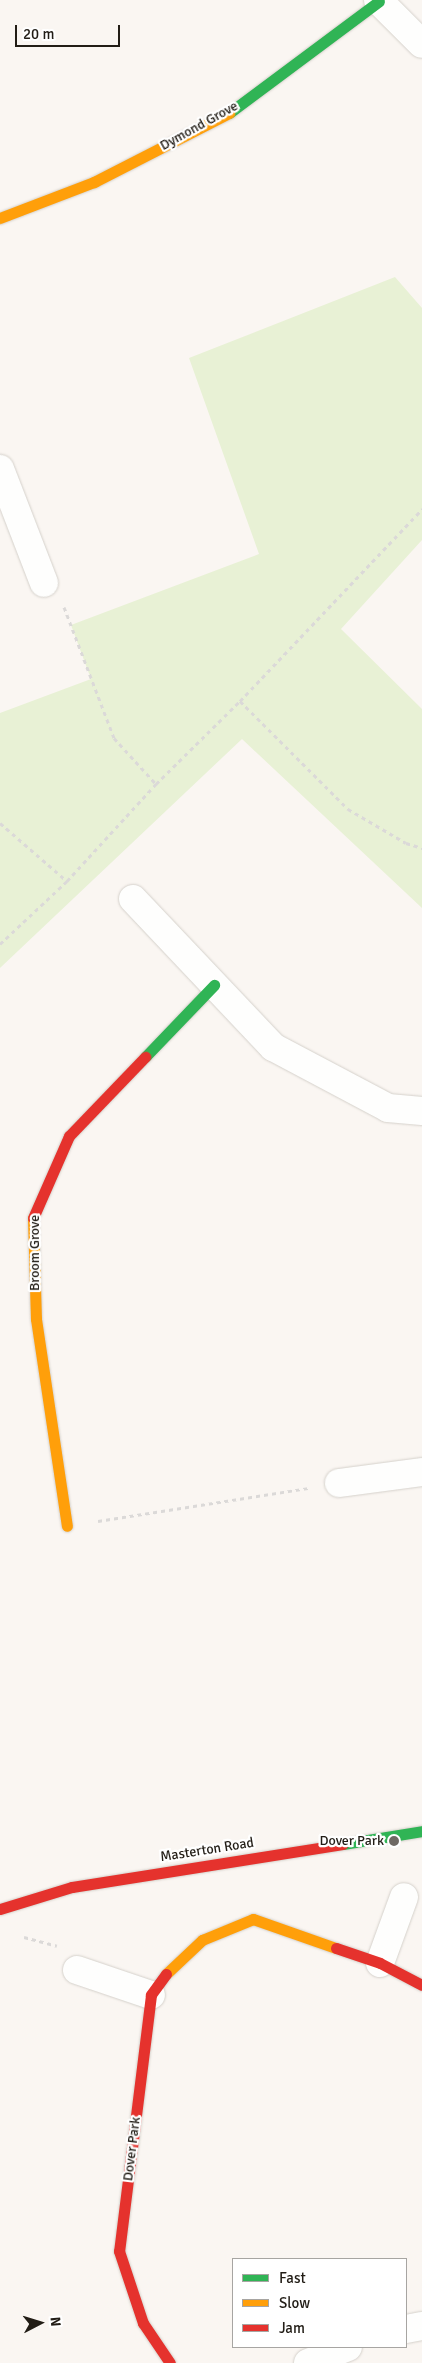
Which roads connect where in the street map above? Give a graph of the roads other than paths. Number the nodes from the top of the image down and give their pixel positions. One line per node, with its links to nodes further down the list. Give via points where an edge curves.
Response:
1 (379, 1): 2 (street); 3 (street, Dymond Grove, via 232,111 94,182)
2 (422, 44)
3 (0, 218)
4 (0, 469): 5 (street)
5 (44, 583)
6 (133, 899): 7 (street)
7 (214, 985): 8 (street, via 273,1047 388,1108); 11 (street, Broom Grove, via 69,1136 34,1213 36,1319)
8 (422, 1111)
9 (422, 1472): 10 (street)
10 (339, 1484)
11 (67, 1526)
12 (422, 1830): 14 (street, Masterton Road, via 72,1887)
13 (404, 1897): 15 (street)
14 (0, 1909)
15 (380, 1963): 17 (street, Dover Park); 18 (street, Dover Park, via 252,1919 202,1940 160,1980)
16 (77, 1970): 18 (street)
17 (422, 1985)
18 (151, 1996): 22 (street, Dover Park, via 119,2251 143,2323)
19 (422, 2326): 20 (street)
20 (407, 2329)
21 (346, 2348): 23 (street)
22 (170, 2363)
23 (308, 2363)

